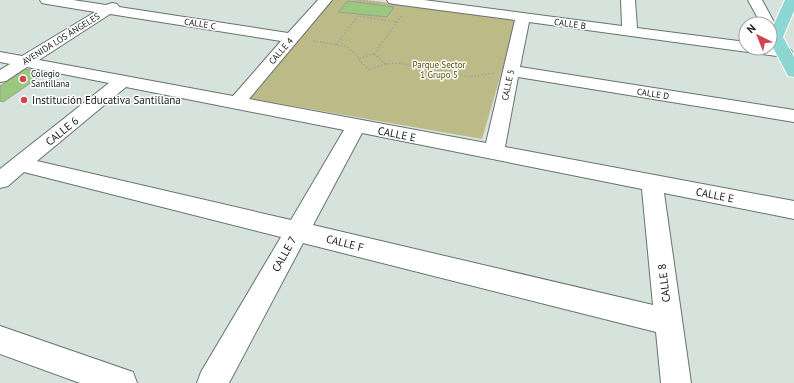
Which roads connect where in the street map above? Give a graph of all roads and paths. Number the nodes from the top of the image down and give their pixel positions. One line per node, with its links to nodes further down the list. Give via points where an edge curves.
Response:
1 (47, 0): 10 (street)
2 (123, 0): 10 (street, AVENIDA LOS ÁNGELES)
3 (325, 0): 16 (street, CALLE 4)
4 (356, 0): 9 (path)
5 (394, 0): 9 (street, CALLE B)
6 (628, 0): 15 (street)
7 (755, 0): 11 (street)
8 (792, 0): 13 (main road)
9 (418, 3): 12 (street, CALLE B); 14 (path)
10 (101, 5): 16 (street, CALLE C); 24 (street, AVENIDA LOS ÁNGELES)
11 (764, 16)
12 (523, 17): 15 (street, CALLE B); 26 (street, CALLE 5)
13 (778, 19)
14 (397, 22): 18 (path, via 358,16); 22 (path)
15 (630, 32): 19 (street, CALLE B)
16 (292, 38): 18 (path); 30 (street, CALLE 4)
17 (778, 41): 21 (main road)
18 (336, 45): 23 (path, via 346,46)
19 (738, 46)
20 (778, 51): 21 (street)
21 (784, 52): 27 (main road)
22 (374, 54): 23 (path); 25 (path)
23 (359, 58): 25 (path, via 369,70)
24 (8, 60): 28 (street, AVENIDA LOS ÁNGELES); 29 (street, CALLE E)
25 (385, 64): 26 (path, via 397,63 471,77 500,71)
26 (511, 72): 31 (street, CALLE D); 33 (street, CALLE 5)
27 (794, 72)
28 (0, 77)
29 (123, 81): 30 (street, CALLE E); 34 (street, CALLE 6)
30 (236, 103): 32 (street, CALLE E)
31 (794, 116)
32 (356, 126): 33 (street, CALLE E); 38 (street, CALLE 7)
33 (494, 152): 36 (street, CALLE E)
34 (20, 164): 35 (street, CALLE 6); 38 (street, CALLE F)
35 (0, 180)
36 (652, 182): 37 (street, CALLE E); 39 (street, CALLE 8)
37 (794, 210)
38 (297, 232): 39 (street, CALLE F); 42 (street, CALLE 7)
39 (669, 322): 43 (street, CALLE 8)
40 (0, 340): 41 (street)
41 (122, 383)
42 (212, 383)
43 (676, 383)

